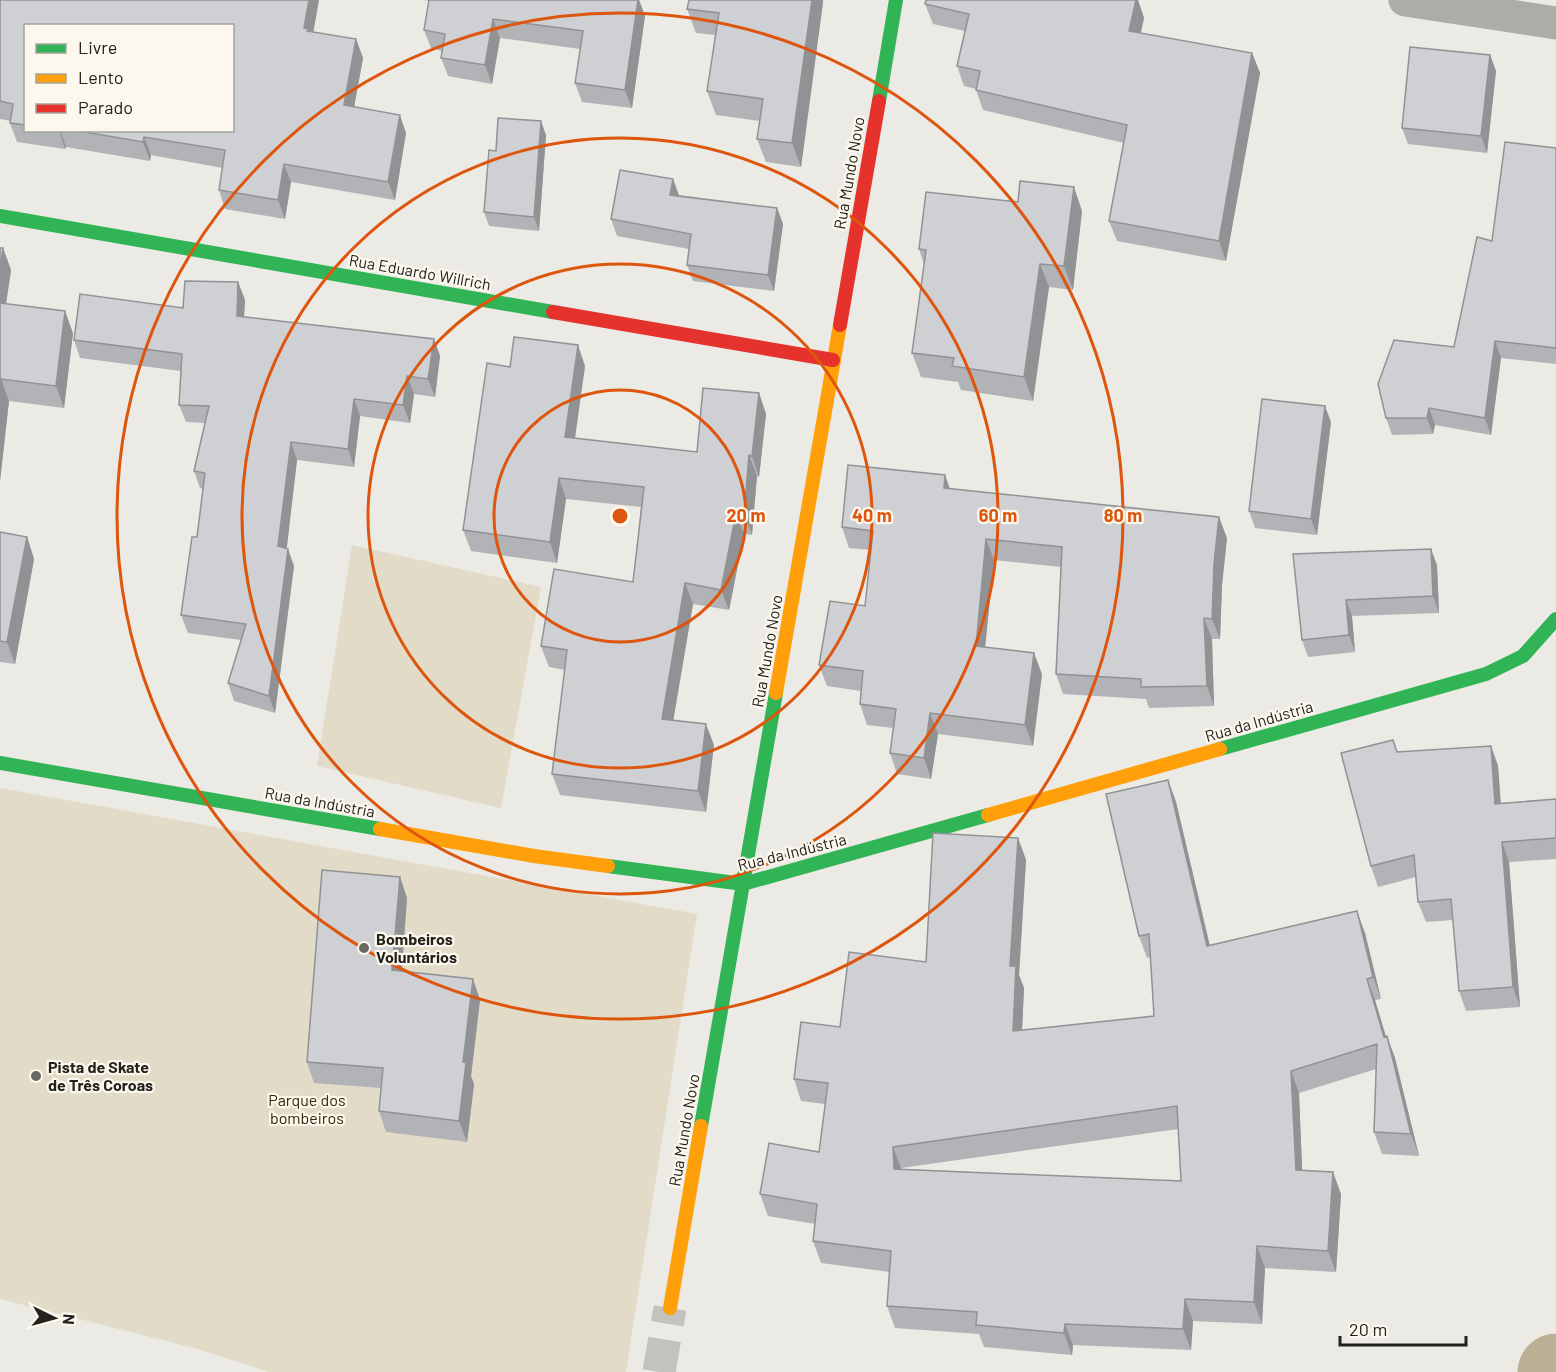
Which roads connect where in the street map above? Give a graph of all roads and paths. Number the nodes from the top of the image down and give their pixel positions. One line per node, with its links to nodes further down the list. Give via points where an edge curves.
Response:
1 (896, 0): 5 (main road, Rua Mundo Novo)
2 (1405, 0): 3 (street)
3 (1556, 23)
4 (0, 216): 5 (main road, Rua Eduardo Willrich)
5 (833, 360): 8 (main road, Rua Mundo Novo)
6 (1556, 619): 8 (main road, Rua da Indústria, via 1523,656 1486,674)
7 (0, 763): 8 (main road, Rua da Indústria, via 534,856)
8 (743, 884): 9 (main road, Rua Mundo Novo)
9 (670, 1308)

